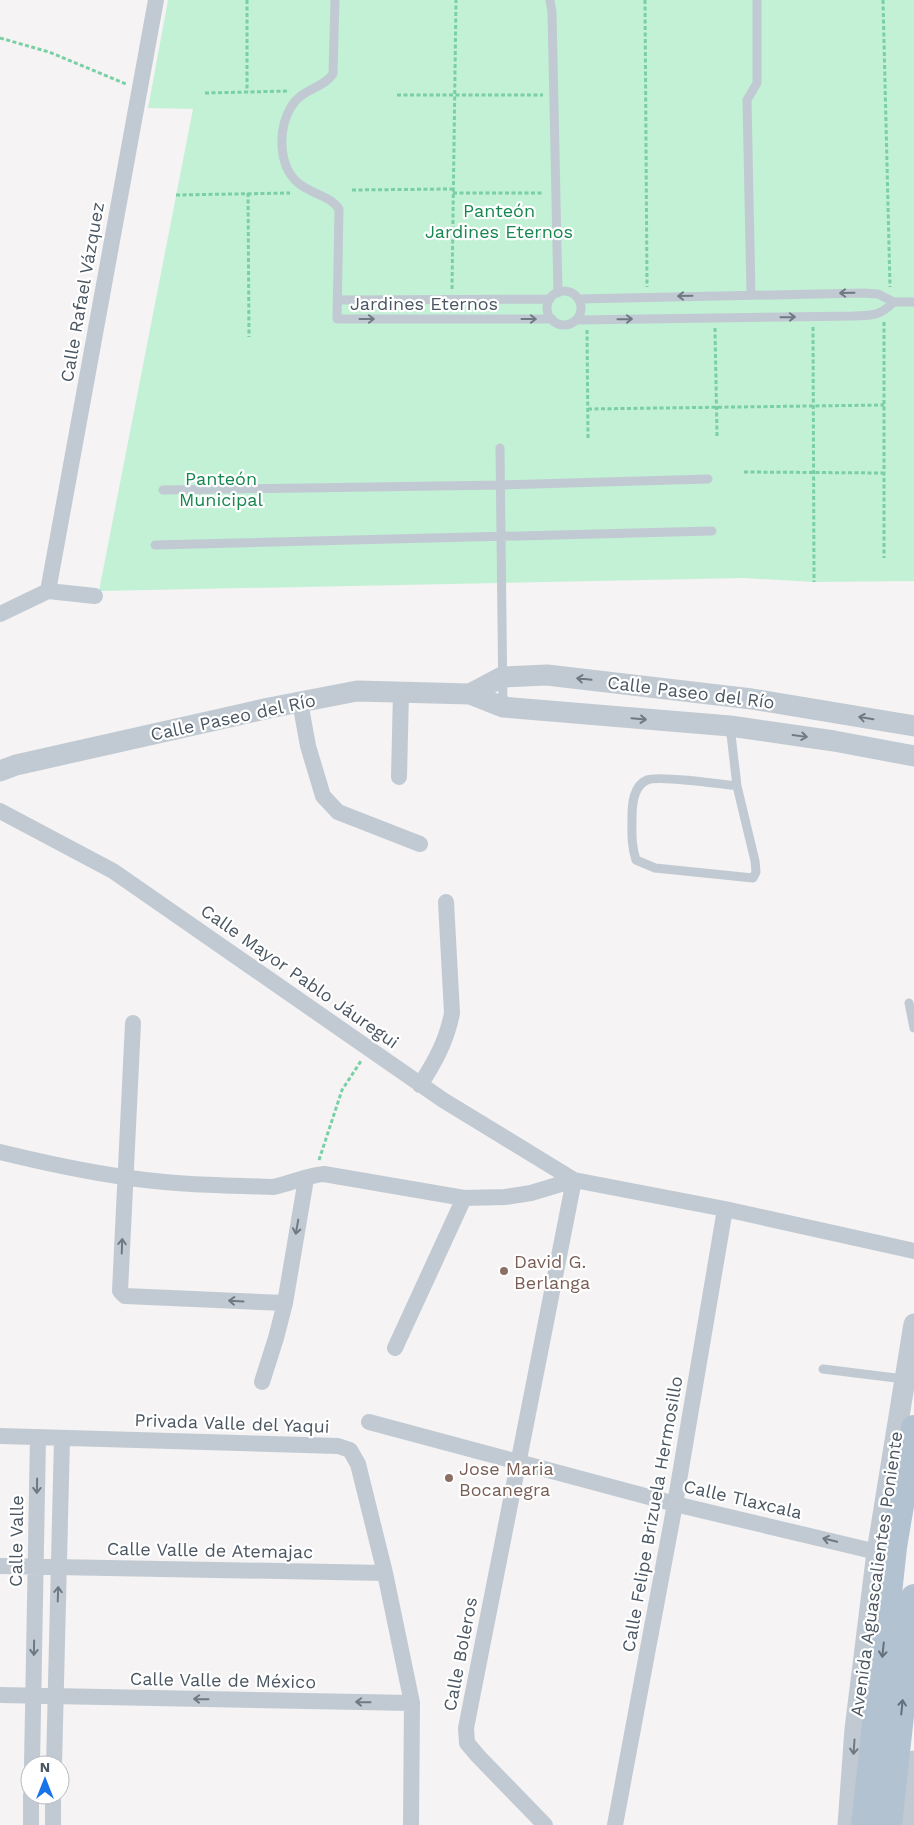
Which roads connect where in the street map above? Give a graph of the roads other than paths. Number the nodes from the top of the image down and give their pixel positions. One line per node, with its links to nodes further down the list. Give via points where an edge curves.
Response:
1 (156, 0): 21 (street, Calle Rafael Vázquez)
2 (335, 0): 9 (lane, Jardines Eternos, via 333,74 329,81 308,90 291,106 282,133 283,162 297,182 335,202 339,209)
3 (550, 0): 5 (lane)
4 (757, 0): 6 (lane, via 757,83 747,100)
5 (558, 293): 7 (lane); 8 (lane, via 569,292)
6 (751, 295): 8 (lane, one-way to 8); 10 (lane, one-way to 6, via 878,294 863,292)
7 (550, 299): 9 (lane); 12 (lane, via 548,310)
8 (578, 299): 13 (lane, via 581,310)
9 (337, 300): 12 (lane, Jardines Eternos, one-way to 12, via 337,319)
10 (894, 302): 11 (lane); 13 (lane, one-way to 10, via 872,315 884,311)
11 (914, 302)
12 (552, 319): 13 (lane, via 566,325)
13 (576, 320)
14 (500, 448): 16 (lane)
15 (708, 479): 16 (lane)
16 (501, 485): 17 (lane); 19 (lane)
17 (163, 490)
18 (712, 531): 19 (lane)
19 (502, 536): 20 (lane); 24 (lane)
20 (155, 545)
21 (48, 591): 22 (street); 23 (street)
22 (95, 596)
23 (0, 614)
24 (502, 677): 26 (street, Calle Paseo del Río); 28 (lane); 30 (street, Calle Paseo del Río, one-way to 24, via 752,699 547,674)
25 (401, 692): 26 (street, Calle Paseo del Río); 27 (street, Calle Paseo del Río, via 357,691); 33 (street)
26 (470, 694): 28 (street, Calle Paseo del Río)
27 (300, 702): 32 (street, Calle Paseo del Río); 36 (street, via 308,746 323,796 338,812)
28 (503, 707): 29 (street, Calle Paseo del Río, one-way to 29)
29 (730, 726): 31 (street, Calle Paseo del Río, one-way to 31); 34 (lane)
30 (914, 726)
31 (914, 756)
32 (0, 769)
33 (399, 777)
34 (736, 786): 34 (lane, via 755,861 753,878 655,868 636,860 631,847 632,804 638,788 648,780)
35 (0, 811): 41 (street, Calle Mayor Pablo Jáuregui, via 113,871)
36 (420, 844)
37 (446, 902): 41 (street, via 452,1014 435,1063)
38 (909, 1003): 40 (lane)
39 (133, 1023): 44 (street)
40 (914, 1028)
41 (420, 1085): 45 (street, Calle Mayor Pablo Jáuregui)
42 (0, 1152): 44 (street)
43 (310, 1177): 44 (street, via 273,1187); 46 (street, via 324,1174); 49 (street, one-way to 49)
44 (124, 1178): 49 (street, one-way to 44, via 122,1294)
45 (574, 1180): 46 (street, via 531,1193); 47 (street); 60 (street)
46 (464, 1198): 51 (street)
47 (725, 1209): 48 (street); 61 (street, Calle Felipe Brizuela Hermosillo)
48 (914, 1251)
49 (285, 1303): 54 (street)
50 (914, 1324): 53 (street, Avenida Aguascalientes Poniente)
51 (395, 1348)
52 (823, 1369): 53 (lane)
53 (904, 1379): 62 (street, Avenida Aguascalientes Poniente)
54 (262, 1382)
55 (369, 1422): 60 (street, Calle Tlaxcala)
56 (914, 1428): 83 (main road, Avenida Aguascalientes Poniente, one-way to 83, via 894,1547)
57 (0, 1436): 58 (street, Privada Valle del Yaqui)
58 (38, 1437): 59 (street, Privada Valle del Yaqui); 64 (street, Calle Valle, one-way to 64)
59 (62, 1438): 65 (street); 66 (street, Privada Valle del Yaqui, via 338,1446 350,1450 358,1464)
60 (519, 1463): 61 (street, Calle Tlaxcala); 80 (street, Calle Boleros, via 466,1728 467,1743)
61 (675, 1504): 62 (street, Calle Tlaxcala, one-way to 61); 81 (street, Calle Felipe Brizuela Hermosillo)
62 (877, 1552): 82 (street, Avenida Aguascalientes Poniente, one-way to 82, via 855,1729)
63 (0, 1566): 64 (street, Calle Valle de Atemajac)
64 (35, 1567): 65 (street, Calle Valle de Atemajac); 69 (street, Calle Valle, one-way to 69)
65 (59, 1568): 66 (street, Calle Valle de Atemajac); 70 (street, one-way to 65)
66 (385, 1573): 71 (street, Privada Valle del Yaqui)
67 (914, 1597): 84 (main road, one-way to 67)
68 (0, 1695): 69 (street, Calle Valle de México)
69 (34, 1696): 70 (street, Calle Valle de México); 72 (street, Calle Valle)
70 (55, 1696): 71 (street, Calle Valle de México, one-way to 70); 73 (street)
71 (412, 1703): 79 (street, Privada Valle del Yaqui)
72 (32, 1755)
73 (54, 1755)
74 (914, 1761): 85 (street)
75 (31, 1805): 77 (street)
76 (53, 1805): 78 (street)
77 (31, 1825)
78 (53, 1825)
79 (411, 1825)
80 (545, 1825)
81 (615, 1825)
82 (848, 1825)
83 (864, 1825)
84 (889, 1825)
85 (907, 1825)

